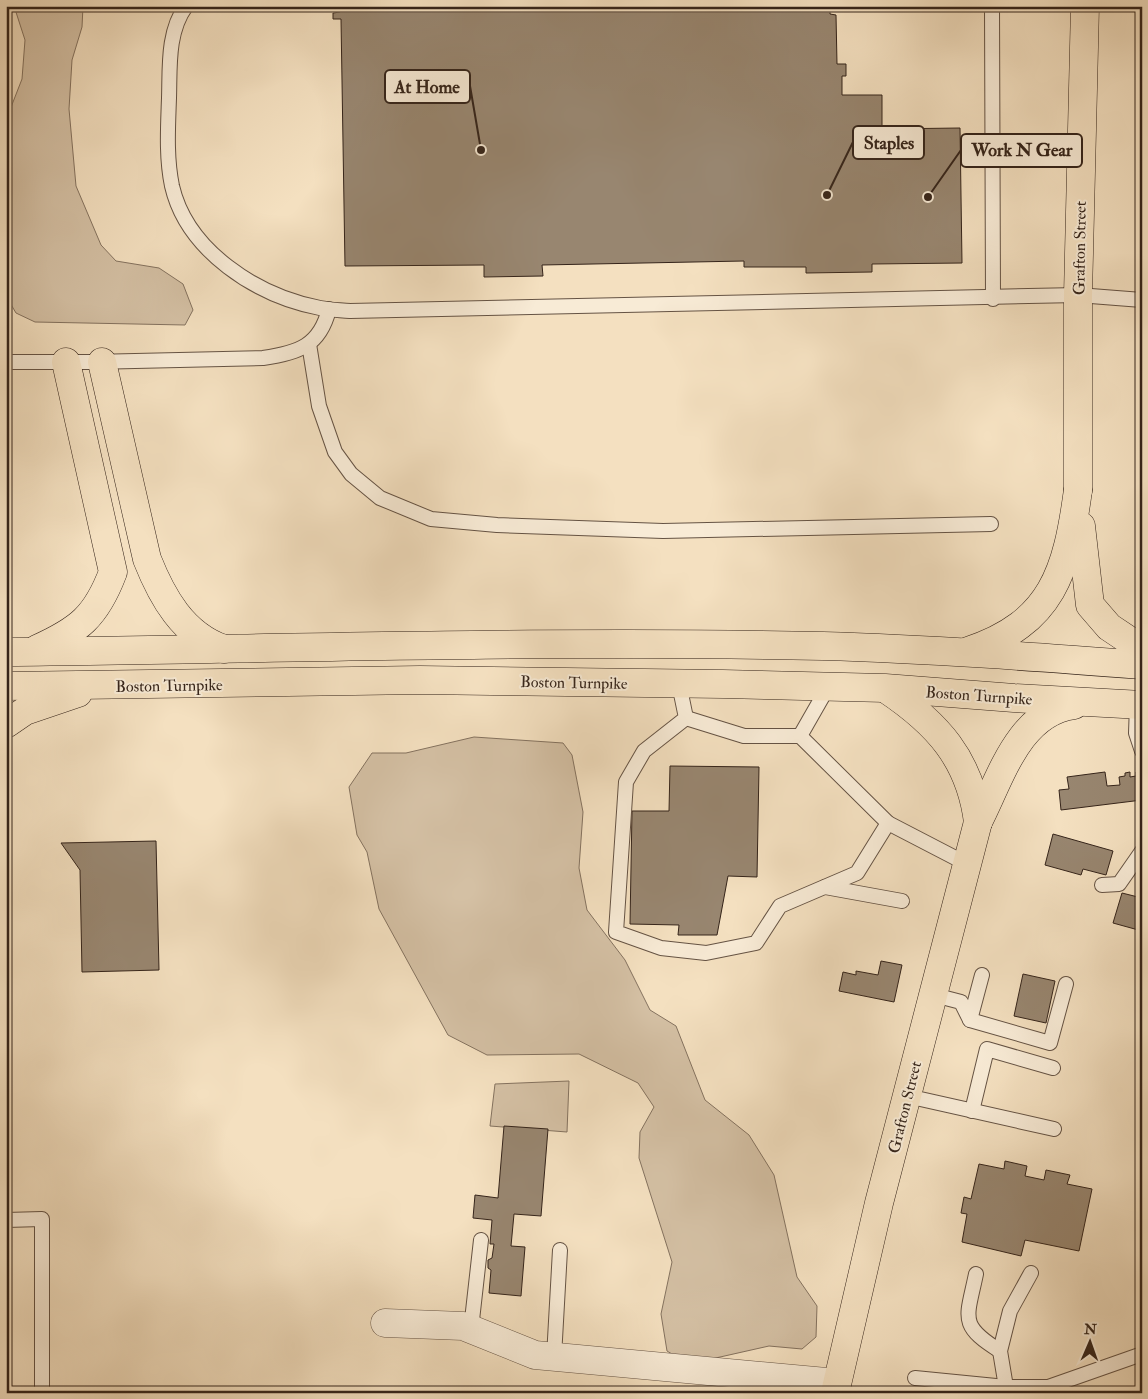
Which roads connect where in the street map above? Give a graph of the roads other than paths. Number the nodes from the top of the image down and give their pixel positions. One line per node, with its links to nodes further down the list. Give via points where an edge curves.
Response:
1 (186, 6): 7 (lane, via 178,20 172,47 168,114 170,173 183,214 201,242 243,277 291,299)
2 (992, 6): 5 (lane)
3 (1085, 6): 4 (main road, Grafton Street)
4 (1078, 295): 5 (lane); 6 (lane); 12 (main road, Grafton Street)
5 (993, 299): 7 (lane)
6 (1142, 300)
7 (329, 309): 8 (lane, via 323,328)
8 (309, 344): 11 (lane, via 290,354 263,358); 13 (lane, via 319,406 335,452 351,474 380,498 431,519 497,525 663,531)
9 (6, 362): 10 (lane)
10 (66, 362): 11 (lane); 16 (main road, via 113,572 104,596 88,619 63,637)
11 (102, 362): 14 (main road, via 153,576 183,622 207,641)
12 (1078, 490): 15 (main road, via 1090,605 1102,621); 17 (main road, via 1073,530 1063,569 1041,607 1006,634)
13 (990, 524)
14 (226, 649): 16 (main road); 17 (main road, via 712,644 827,646)
15 (1142, 649)
16 (18, 652)
17 (959, 654): 18 (main road)
18 (1142, 665)
19 (679, 684): 21 (main road, Boston Turnpike, via 363,681); 22 (main road, Boston Turnpike); 26 (lane)
20 (6, 686): 21 (main road, Boston Turnpike)
21 (97, 686): 27 (main road, via 25,711)
22 (828, 687): 23 (main road, Boston Turnpike); 28 (lane)
23 (885, 688): 24 (main road, Boston Turnpike); 30 (main road, via 914,708 950,745 964,768 975,798)
24 (1093, 702): 25 (main road, Boston Turnpike); 30 (main road, via 1066,706 1032,725 1002,770)
25 (1140, 705): 29 (lane, via 1136,733)
26 (686, 718): 28 (lane, via 744,736); 35 (lane, via 644,751 626,782 616,932 661,948 706,953 756,943 780,906)
27 (6, 724)
28 (800, 736): 31 (lane)
29 (1142, 751)
30 (978, 822): 33 (main road, Grafton Street)
31 (888, 823): 33 (lane); 35 (lane, via 857,873)
32 (1142, 851): 34 (lane, via 1119,884)
33 (969, 864): 39 (main road, Grafton Street)
34 (1102, 885)
35 (824, 887): 36 (lane)
36 (902, 901)
37 (982, 975): 40 (lane)
38 (1066, 984): 40 (lane, via 1050,1043)
39 (934, 995): 40 (lane, via 961,1002); 42 (main road, Grafton Street)
40 (970, 1020)
41 (1054, 1068): 43 (lane, via 987,1049)
42 (907, 1096): 43 (lane); 57 (main road, Grafton Street)
43 (972, 1111): 44 (lane)
44 (1054, 1129)
45 (6, 1220): 58 (lane, via 42,1219)
46 (480, 1240): 51 (lane)
47 (560, 1250): 54 (lane)
48 (976, 1274): 52 (lane, via 967,1318 977,1337)
49 (1031, 1274): 52 (lane, via 1010,1311)
50 (386, 1323): 51 (street)
51 (471, 1329): 54 (street, via 535,1355)
52 (1000, 1351): 56 (lane)
53 (1142, 1354): 56 (lane, via 1048,1387)
54 (554, 1357): 57 (street)
55 (915, 1378): 56 (lane)
56 (1006, 1387)
57 (836, 1388)
58 (42, 1393)

